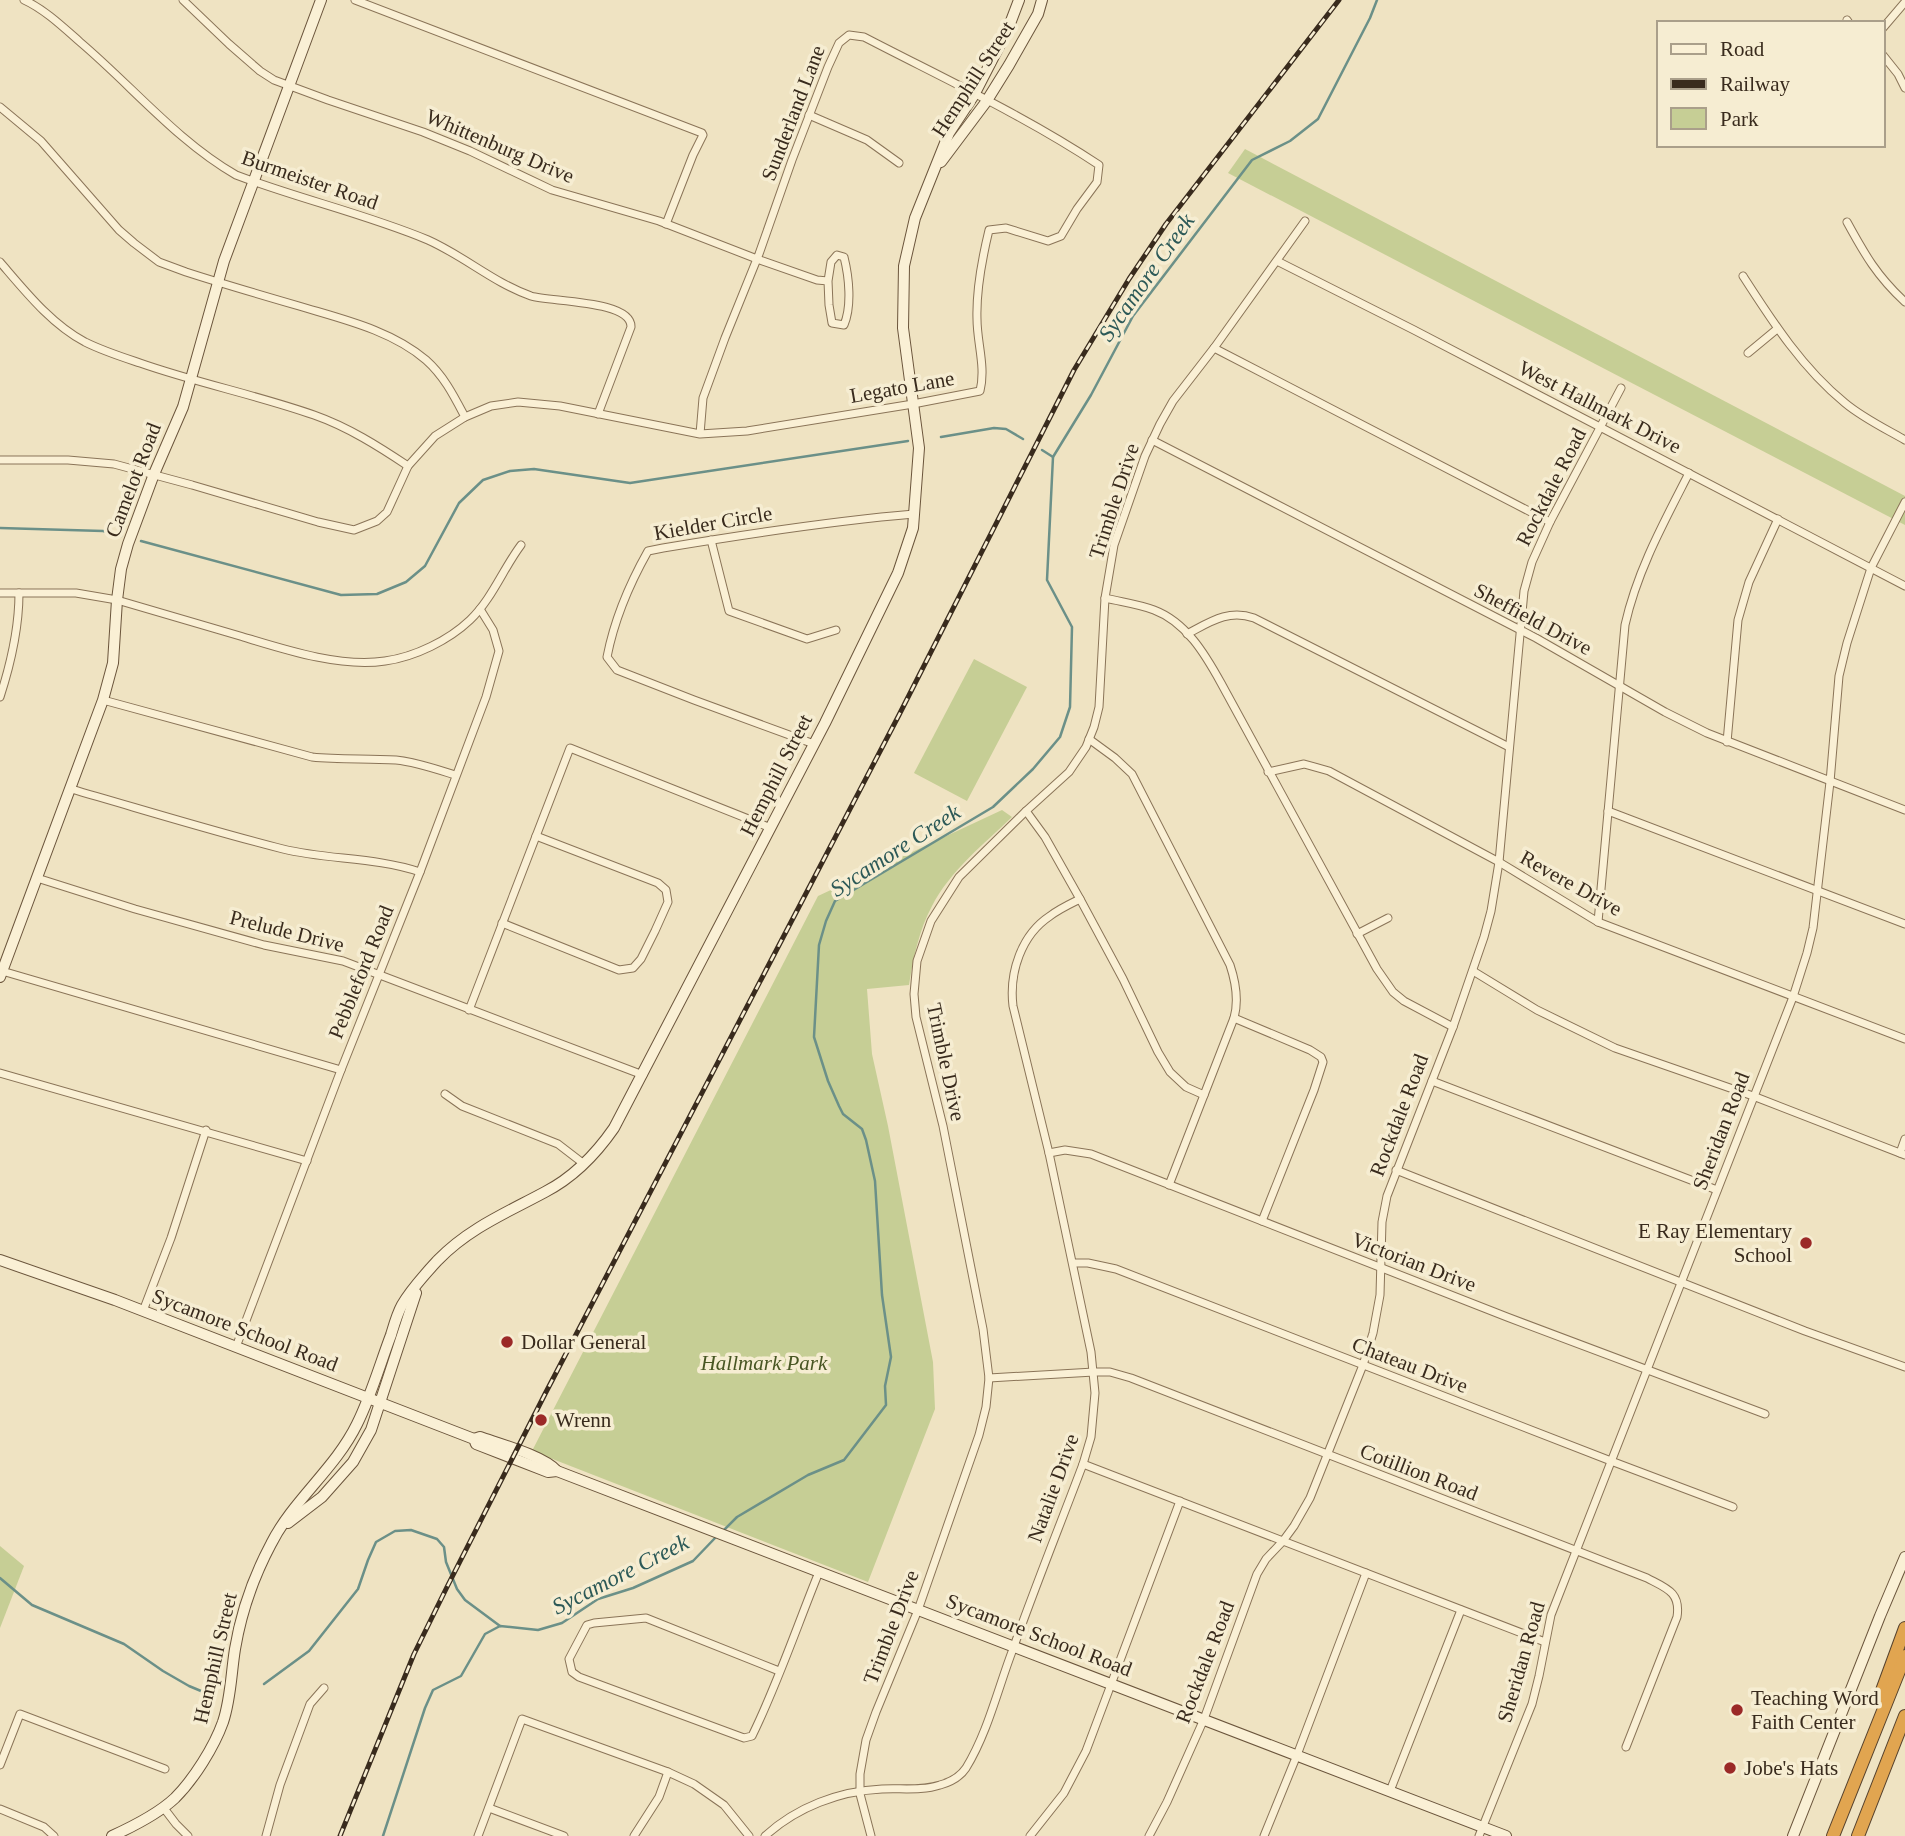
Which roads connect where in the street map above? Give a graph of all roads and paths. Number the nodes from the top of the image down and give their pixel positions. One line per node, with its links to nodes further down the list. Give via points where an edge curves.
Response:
1 (24, 0): 19 (street, Burmeister Road, via 62,26 180,135 218,165)
2 (183, 0): 10 (street, Whittenburg Drive, via 260,71)
3 (321, 0): 10 (street, Camelot Road)
4 (355, 0): 22 (street, via 702,133)
5 (1019, 0): 12 (street, Hemphill Street)
6 (1042, 0): 13 (street, Hemphill Street)
7 (1905, 2): 8 (street)
8 (1884, 27)
9 (1884, 57): 11 (street)
10 (290, 86): 19 (street, Camelot Road); 22 (street, Whittenburg Drive, via 423,132 552,190)
11 (1905, 88)
12 (974, 95): 13 (street, Sunderland Lane); 15 (street, Sunderland Lane, via 864,37 849,35 839,43); 18 (street, Hemphill Street, via 948,133)
13 (986, 102): 17 (street, Sunderland Lane); 18 (street, Hemphill Street)
14 (0, 107): 28 (street, via 41,141 134,243 159,262)
15 (809, 115): 16 (street, via 867,140); 23 (street, Sunderland Lane)
16 (899, 163)
17 (1099, 165): 35 (street, Legato Lane, via 1097,182 1060,236 1048,241 1006,228 989,230 976,319 983,378 980,391)
18 (930, 175): 35 (street, Hemphill Street, via 904,266 903,328)
19 (253, 182): 28 (street, Camelot Road); 36 (street, Burmeister Road, via 408,232 532,296 600,306 627,317 631,327)
20 (1305, 221): 24 (street, Trimble Drive)
21 (1847, 222): 29 (street, via 1885,284)
22 (666, 224): 23 (street, Whittenburg Drive)
23 (757, 259): 27 (street, Whittenburg Drive); 39 (street, Sunderland Lane, via 703,398)
24 (1277, 261): 31 (street, Trimble Drive); 38 (street, West Hallmark Drive)
25 (0, 262): 33 (street, via 30,297 84,342)
26 (1742, 275): 30 (street)
27 (828, 281): 27 (street, via 832,323 844,325 848,314 844,257 837,255 831,262)
28 (218, 282): 33 (street, Camelot Road); 37 (street, via 352,322 412,350 444,379)
29 (1905, 302)
30 (1777, 329): 32 (street); 41 (street, via 1844,402)
31 (1214, 348): 40 (street, Trimble Drive, via 1173,401); 49 (street)
32 (1748, 353)
33 (191, 380): 43 (street, via 339,425); 45 (street, Camelot Road)
34 (1621, 388): 38 (street, Rockdale Road)
35 (913, 404): 39 (street, Legato Lane); 47 (street, Hemphill Street, via 919,448)
36 (598, 414): 37 (street, Legato Lane, via 518,402 491,406); 39 (street, Legato Lane)
37 (465, 417): 43 (street, Legato Lane, via 435,436)
38 (1601, 427): 44 (street, West Hallmark Drive); 49 (street, Rockdale Road)
39 (700, 435)
40 (1152, 440): 56 (street, Trimble Drive, via 1114,545); 60 (street, Sheffield Drive)
41 (1905, 440)
42 (0, 460): 45 (street, via 114,464)
43 (408, 466): 45 (street, Legato Lane, via 387,512 354,530)
44 (1689, 473): 48 (street, West Hallmark Drive); 62 (street, via 1631,599)
45 (154, 474): 57 (street, Camelot Road, via 128,544)
46 (1905, 502): 52 (street, Sheridan Road)
47 (914, 514): 50 (street, Kielder Circle); 67 (street, Hemphill Street, via 898,573)
48 (1778, 519): 52 (street, West Hallmark Drive); 66 (street, via 1749,582 1738,620)
49 (1550, 522): 60 (street, Rockdale Road, via 1524,590)
50 (711, 540): 59 (street, via 729,611 807,639); 67 (street, Kielder Circle, via 648,551 607,657 617,670)
51 (521, 545): 58 (street)
52 (1871, 568): 53 (street, West Hallmark Drive); 71 (street, Sheridan Road, via 1839,676)
53 (1905, 586)
54 (0, 593): 55 (street)
55 (19, 593): 57 (street, via 76,593); 63 (street, via 17,634)
56 (1105, 598): 61 (street, via 1155,611); 65 (street, Trimble Drive, via 1099,707)
57 (117, 600): 58 (street, via 316,657 373,662 404,657 436,644); 64 (street, Camelot Road, via 113,663)
58 (480, 610): 70 (street, Pebbleford Road, via 493,630 499,657)
59 (836, 630)
60 (1521, 630): 62 (street, Sheffield Drive); 68 (street, Rockdale Road)
61 (1187, 634): 68 (street, via 1227,615 1254,618); 69 (street, via 1206,656)
62 (1620, 687): 66 (street, Sheffield Drive); 75 (street)
63 (0, 697)
64 (103, 700): 70 (street, via 312,757 397,760); 72 (street, Camelot Road)
65 (1089, 739): 74 (street, Trimble Drive, via 1069,772); 93 (street, via 1125,767 1140,788 1230,965 1237,991)
66 (1727, 742): 71 (street, Sheffield Drive)
67 (814, 744): 76 (street, Hemphill Street)
68 (1509, 747): 78 (street, Rockdale Road)
69 (1268, 772): 78 (street, Revere Drive, via 1304,764 1329,771); 87 (street)
70 (455, 775): 79 (street, Pebbleford Road)
71 (1830, 782): 73 (street, Sheffield Drive); 81 (street, Sheridan Road)
72 (71, 789): 79 (street, via 284,849); 80 (street, Camelot Road)
73 (1905, 810)
74 (1026, 811): 82 (street); 124 (street, Trimble Drive, via 958,877 941,902 923,941 915,979 916,1017 943,1126)
75 (1608, 811): 81 (street); 84 (street)
76 (771, 828): 77 (street, via 570,748); 98 (street, Hemphill Street)
77 (536, 836): 85 (street); 85 (street, via 658,883 666,890 668,902 641,959 633,968 620,970)
78 (1499, 862): 84 (street, Revere Drive); 88 (street, Rockdale Road, via 1491,911)
79 (420, 872): 90 (street, Pebbleford Road)
80 (37, 878): 89 (street, Camelot Road); 90 (street, Prelude Drive, via 264,945 343,961)
81 (1818, 891): 86 (street); 91 (street, Sheridan Road, via 1807,953)
82 (1080, 899): 101 (street, via 1170,1072); 105 (street, Natalie Drive, via 1040,925 1021,952 1012,979 1013,1006)
83 (1388, 918): 87 (street)
84 (1598, 922): 91 (street, Revere Drive)
85 (502, 923): 92 (street)
86 (1905, 924)
87 (1357, 934): 94 (street, via 1393,992)
88 (1473, 971): 94 (street, Rockdale Road); 102 (street, via 1537,1010 1604,1042)
89 (1, 974): 96 (street)
90 (378, 975): 92 (street, Prelude Drive); 96 (street, Pebbleford Road)
91 (1793, 997): 95 (street, Revere Drive); 102 (street, Sheridan Road)
92 (468, 1010): 98 (street, Prelude Drive)
93 (1234, 1018): 101 (street); 112 (street, via 1310,1049 1323,1062)
94 (1453, 1027): 99 (street, Rockdale Road)
95 (1905, 1039)
96 (341, 1070): 107 (street, Pebbleford Road)
97 (0, 1073): 103 (street)
98 (643, 1075): 108 (street, Hemphill Street, via 614,1128)
99 (1432, 1081): 109 (street, Rockdale Road); 111 (street)
100 (445, 1094): 108 (street, via 462,1106 558,1144)
101 (1204, 1095): 110 (street)
102 (1753, 1097): 106 (street); 111 (street, Sheridan Road)
103 (206, 1130): 107 (street); 118 (street)
104 (1905, 1139): 106 (street)
105 (1049, 1153): 110 (street, Victorian Drive, via 1091,1154); 114 (street, Natalie Drive)
106 (1902, 1154)
107 (307, 1161): 119 (street, Pebbleford Road)
108 (584, 1164): 117 (street, Hemphill Street, via 547,1191 473,1231 439,1258)
109 (1396, 1170): 115 (street, Rockdale Road, via 1383,1209); 116 (street)
110 (1169, 1185): 112 (street, Victorian Drive)
111 (1717, 1190): 116 (street, Sheridan Road)
112 (1262, 1221): 115 (street, Victorian Drive)
113 (0, 1260): 118 (street, Sycamore School Road)
114 (1073, 1263): 120 (street, Chateau Drive, via 1116,1269); 123 (street, Natalie Drive)
115 (1382, 1268): 120 (street, Rockdale Road, via 1373,1333); 122 (street, Victorian Drive)
116 (1681, 1280): 121 (street); 122 (street, Sheridan Road)
117 (418, 1283): 125 (street, Hemphill Street, via 402,1306); 126 (street, Hemphill Street)
118 (143, 1311): 119 (street, Sycamore School Road)
119 (236, 1348): 125 (street, Sycamore School Road)
120 (1363, 1365): 128 (street, Rockdale Road); 129 (street, Chateau Drive)
121 (1905, 1367)
122 (1646, 1370): 127 (street, Victorian Drive); 129 (street, Sheridan Road)
123 (1094, 1371): 124 (street, Cotillion Road); 128 (street, Cotillion Road, via 1130,1378); 130 (street, Natalie Drive, via 1093,1423)
124 (989, 1378): 139 (street, Trimble Drive, via 979,1435)
125 (367, 1398): 126 (street, Sycamore School Road); 133 (street, Hemphill Street, via 339,1454)
126 (381, 1404): 133 (street, Hemphill Street, via 353,1462 322,1497); 137 (street, Sycamore School Road, via 517,1451 557,1471)
127 (1765, 1414)
128 (1327, 1455): 134 (street, Rockdale Road, via 1310,1498); 135 (street, Cotillion Road)
129 (1611, 1461): 132 (street, Chateau Drive); 135 (street, Sheridan Road)
130 (1083, 1464): 131 (street); 143 (street, Natalie Drive)
131 (1180, 1501): 134 (street); 146 (street)
132 (1733, 1507)
133 (278, 1531): 158 (street, Hemphill Street, via 244,1610 223,1723 204,1761)
134 (1283, 1541): 138 (street); 149 (street, Rockdale Road, via 1257,1574)
135 (1576, 1550): 142 (street, Sheridan Road); 150 (street, Cotillion Road, via 1669,1590 1678,1607)
136 (1905, 1557): 176 (street)
137 (819, 1572): 139 (street, Sycamore School Road); 145 (street)
138 (1366, 1573): 140 (street); 151 (street)
139 (918, 1610): 143 (street, Sycamore School Road); 156 (street, Trimble Drive, via 866,1740)
140 (1461, 1610): 142 (street); 157 (street)
141 (1905, 1628): 153 (highway, via 1858,1754)
142 (1545, 1642): 161 (street, Sheridan Road, via 1532,1704)
143 (1013, 1646): 146 (street, Sycamore School Road); 156 (street, Natalie Drive, via 980,1740 964,1771 939,1786)
144 (1905, 1656): 153 (highway)
145 (779, 1671): 145 (street, via 752,1736 744,1738 579,1677 572,1672 569,1659 587,1625 646,1618)
146 (1110, 1683): 149 (street, Sycamore School Road); 172 (street, via 1086,1751 1064,1793)
147 (324, 1688): 165 (street, via 310,1704)
148 (1905, 1716): 178 (highway)
149 (1204, 1719): 151 (street, Sycamore School Road); 173 (street, Rockdale Road)
150 (1626, 1747)
151 (1297, 1755): 157 (street, Sycamore School Road); 174 (street)
152 (0, 1765): 154 (street, via 20,1714)
153 (1862, 1766): 177 (highway)
154 (165, 1769)
155 (668, 1772): 159 (street, via 522,1719); 168 (street, via 659,1797); 169 (street, via 724,1805)
156 (860, 1791): 170 (street, Natalie Drive, via 814,1804); 171 (street, Trimble Drive)
157 (1390, 1791): 161 (street, Sycamore School Road)
158 (163, 1807): 163 (street, Hemphill Street); 164 (street)
159 (489, 1808): 166 (street); 167 (street)
160 (0, 1810): 162 (street, via 44,1827)
161 (1480, 1831): 175 (street, Sycamore School Road)
162 (54, 1836)
163 (112, 1836)
164 (188, 1836)
165 (266, 1836)
166 (478, 1836)
167 (564, 1836)
168 (634, 1836)
169 (749, 1836)
170 (765, 1836)
171 (871, 1836)
172 (1030, 1836)
173 (1149, 1836)
174 (1264, 1836)
175 (1506, 1836)
176 (1793, 1836)
177 (1833, 1836)
178 (1858, 1836)

